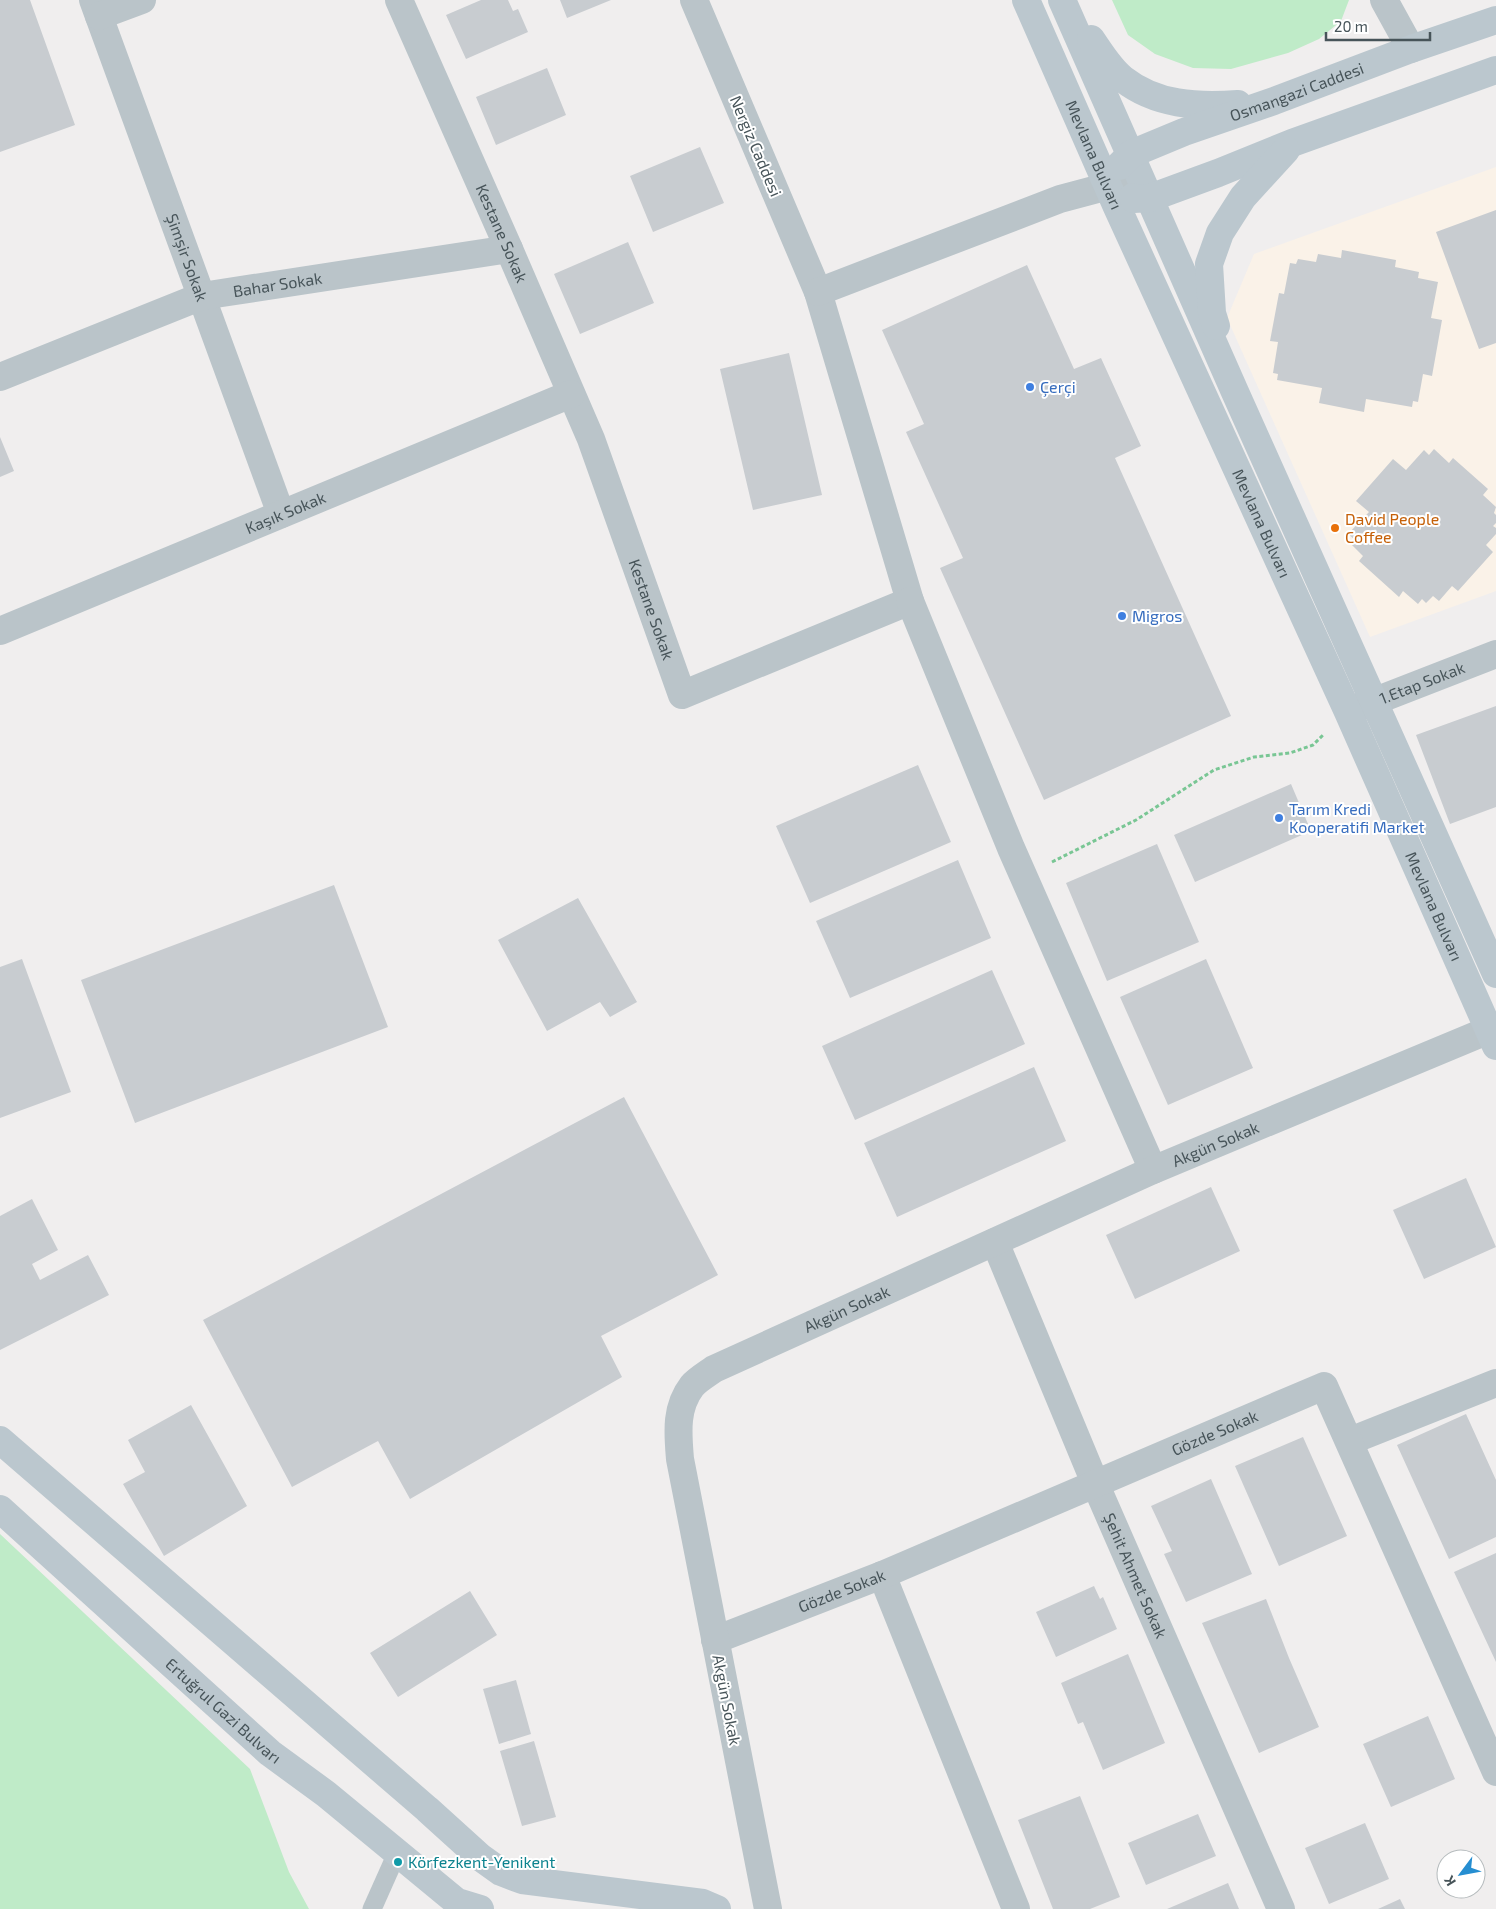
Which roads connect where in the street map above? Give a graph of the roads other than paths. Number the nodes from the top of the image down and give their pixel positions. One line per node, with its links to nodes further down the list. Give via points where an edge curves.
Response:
1 (142, 0): 7 (street)
2 (400, 0): 16 (street, Kestane Sokak)
3 (694, 0): 17 (street, Nergiz Caddesi)
4 (1026, 0): 14 (street, Mevlana Bulvarı, via 1080,123)
5 (1063, 0): 11 (street, via 1122,78 1144,92 1170,102 1205,106); 13 (street, Mevlana Bulvarı)
6 (1384, 0): 9 (street)
7 (96, 8): 18 (street, Şimşir Sokak)
8 (1496, 20): 9 (street, Osmangazi Caddesi)
9 (1411, 49): 11 (street, Osmangazi Caddesi)
10 (1496, 70): 12 (street)
11 (1274, 101): 13 (street, Osmangazi Caddesi)
12 (1292, 143): 15 (street); 20 (street, via 1243,197 1220,233 1209,264 1212,313)
13 (1131, 154): 14 (street, via 1119,164); 15 (street, Mevlana Bulvarı)
14 (1114, 185): 15 (street, via 1134,199); 17 (street, via 1060,199); 27 (street, Mevlana Bulvarı, via 1133,243)
15 (1150, 198): 20 (street, Mevlana Bulvarı)
16 (509, 249): 18 (street, Bahar Sokak); 21 (street, Kestane Sokak)
17 (818, 292): 23 (street)
18 (202, 296): 19 (street, Bahar Sokak); 22 (street, Şimşir Sokak)
19 (0, 377)
20 (1235, 392): 26 (street, Mevlana Bulvarı)
21 (571, 394): 22 (street, Kaşık Sokak); 23 (street, Kestane Sokak, via 682,695)
22 (281, 514): 24 (street, Kaşık Sokak)
23 (910, 601): 30 (street, via 1024,876)
24 (0, 631)
25 (1496, 654): 26 (street, 1.Etap Sokak)
26 (1375, 701): 27 (street, 1.Etap Sokak); 28 (street, Mevlana Bulvarı)
27 (1348, 712): 29 (street, Mevlana Bulvarı)
28 (1496, 974)
29 (1494, 1034): 30 (street, Akgün Sokak)
30 (1153, 1170): 31 (street, Akgün Sokak)
31 (995, 1242): 35 (street, Şehit Ahmet Sokak); 38 (street, Akgün Sokak, via 714,1369 692,1385 682,1402 678,1427 680,1459)
32 (1496, 1383): 34 (street)
33 (0, 1440): 43 (street, via 501,1872 522,1880 703,1903)
34 (1350, 1441): 35 (street, Gözde Sokak, via 1324,1386); 39 (street, Gözde Sokak)
35 (1096, 1483): 37 (street, Gözde Sokak); 46 (street, Şehit Ahmet Sokak)
36 (0, 1509): 40 (street, Ertuğrul Gazi Bulvarı, via 270,1754 326,1794)
37 (882, 1575): 38 (street, Gözde Sokak); 45 (street)
38 (715, 1640): 44 (street, Akgün Sokak)
39 (1496, 1772)
40 (397, 1853): 41 (street, Ertuğrul Gazi Bulvarı); 42 (lane)
41 (463, 1906)
42 (372, 1909)
43 (718, 1909)
44 (768, 1909)
45 (1016, 1909)
46 (1281, 1909)

